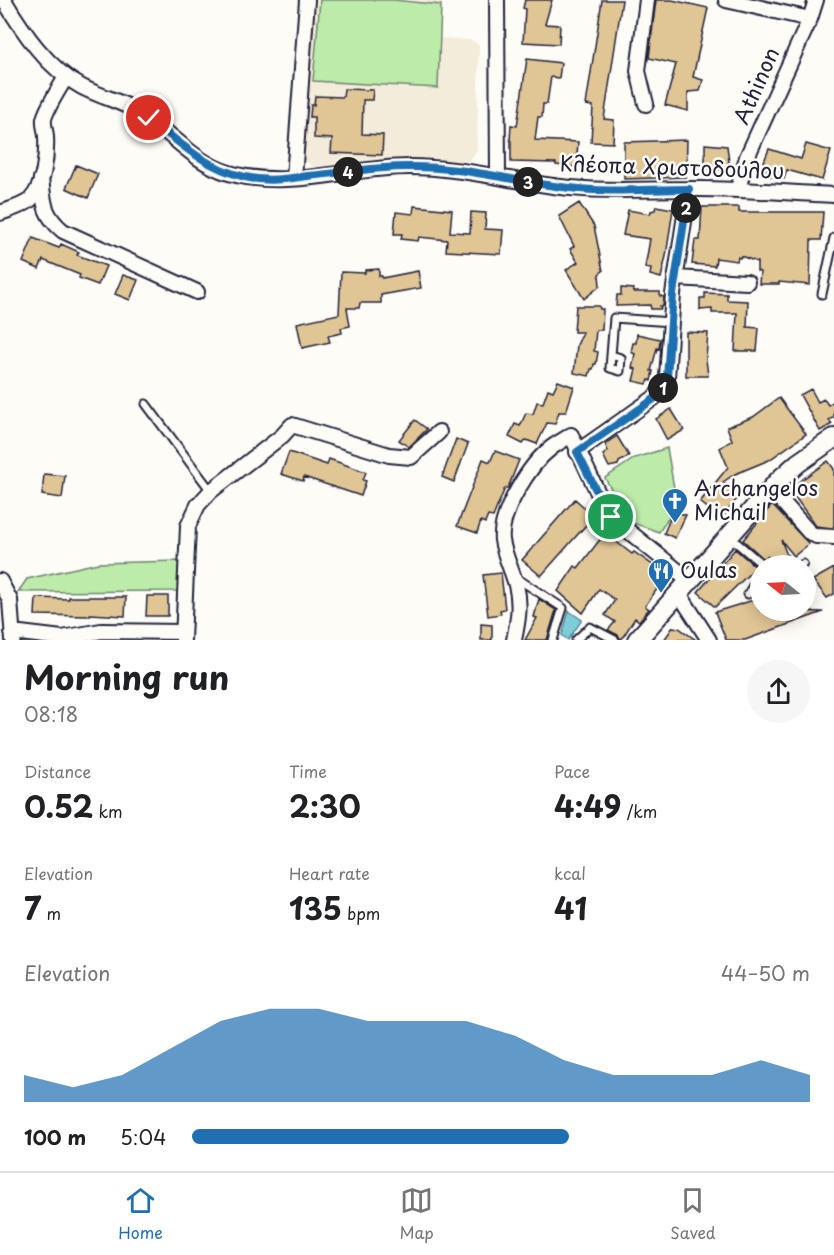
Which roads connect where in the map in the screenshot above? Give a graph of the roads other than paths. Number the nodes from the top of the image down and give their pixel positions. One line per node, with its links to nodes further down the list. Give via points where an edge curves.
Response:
1 (4, 0): 8 (street, Κλέοπα Χριστοδούλου, via 27,35)
2 (307, 0): 12 (street)
3 (497, 0): 10 (street)
4 (647, 0): 9 (street, via 638,71)
5 (726, 0): 7 (street)
6 (816, 0): 7 (street, Athinon)
7 (810, 19): 14 (street, Athinon, via 747,157)
8 (66, 77): 11 (street, via 44,120); 12 (street, Κλέοπα Χριστοδούλου, via 135,109 210,165 248,178)
9 (646, 104)
10 (498, 177): 12 (street, Κλέοπα Χριστοδούλου, via 408,167); 13 (street, Κλέοπα Χριστοδούλου, via 596,190)
11 (41, 178): 16 (street, via 31,198); 20 (street, via 45,210 63,231)
12 (294, 178)
13 (689, 189): 14 (street, Κλέοπα Χριστοδούλου); 18 (street)
14 (738, 189): 15 (street, Κλέοπα Χριστοδούλου)
15 (834, 195)
16 (0, 213)
17 (834, 238): 21 (lane)
18 (675, 278): 19 (street); 22 (street)
19 (747, 282)
20 (196, 291)
21 (822, 294)
22 (671, 322): 23 (lane, via 614,318); 27 (street, via 667,377 660,393)
23 (611, 355)
24 (146, 404): 29 (lane)
25 (439, 432): 29 (street, via 411,457 389,455 292,425)
26 (834, 438): 28 (main road, via 798,463)
27 (577, 452): 33 (street, via 571,435 551,448 515,495 502,534); 35 (street, via 611,517)
28 (771, 489): 30 (main road); 31 (street, via 809,532)
29 (211, 491): 39 (street, via 198,505 188,526)
30 (729, 536): 32 (lane); 35 (main road)
31 (834, 537)
32 (751, 555)
33 (513, 576): 40 (street, via 519,600); 41 (lane, via 563,608)
34 (0, 580): 38 (street, via 10,600)
35 (684, 586): 44 (main road); 45 (street)
36 (750, 591): 37 (lane)
37 (748, 594)
38 (13, 636): 39 (street, via 62,638 101,631)
39 (183, 636)
40 (514, 640)
41 (553, 640)
42 (576, 640): 43 (lane, via 590,627)
43 (615, 640)
44 (637, 640)
45 (709, 640)

